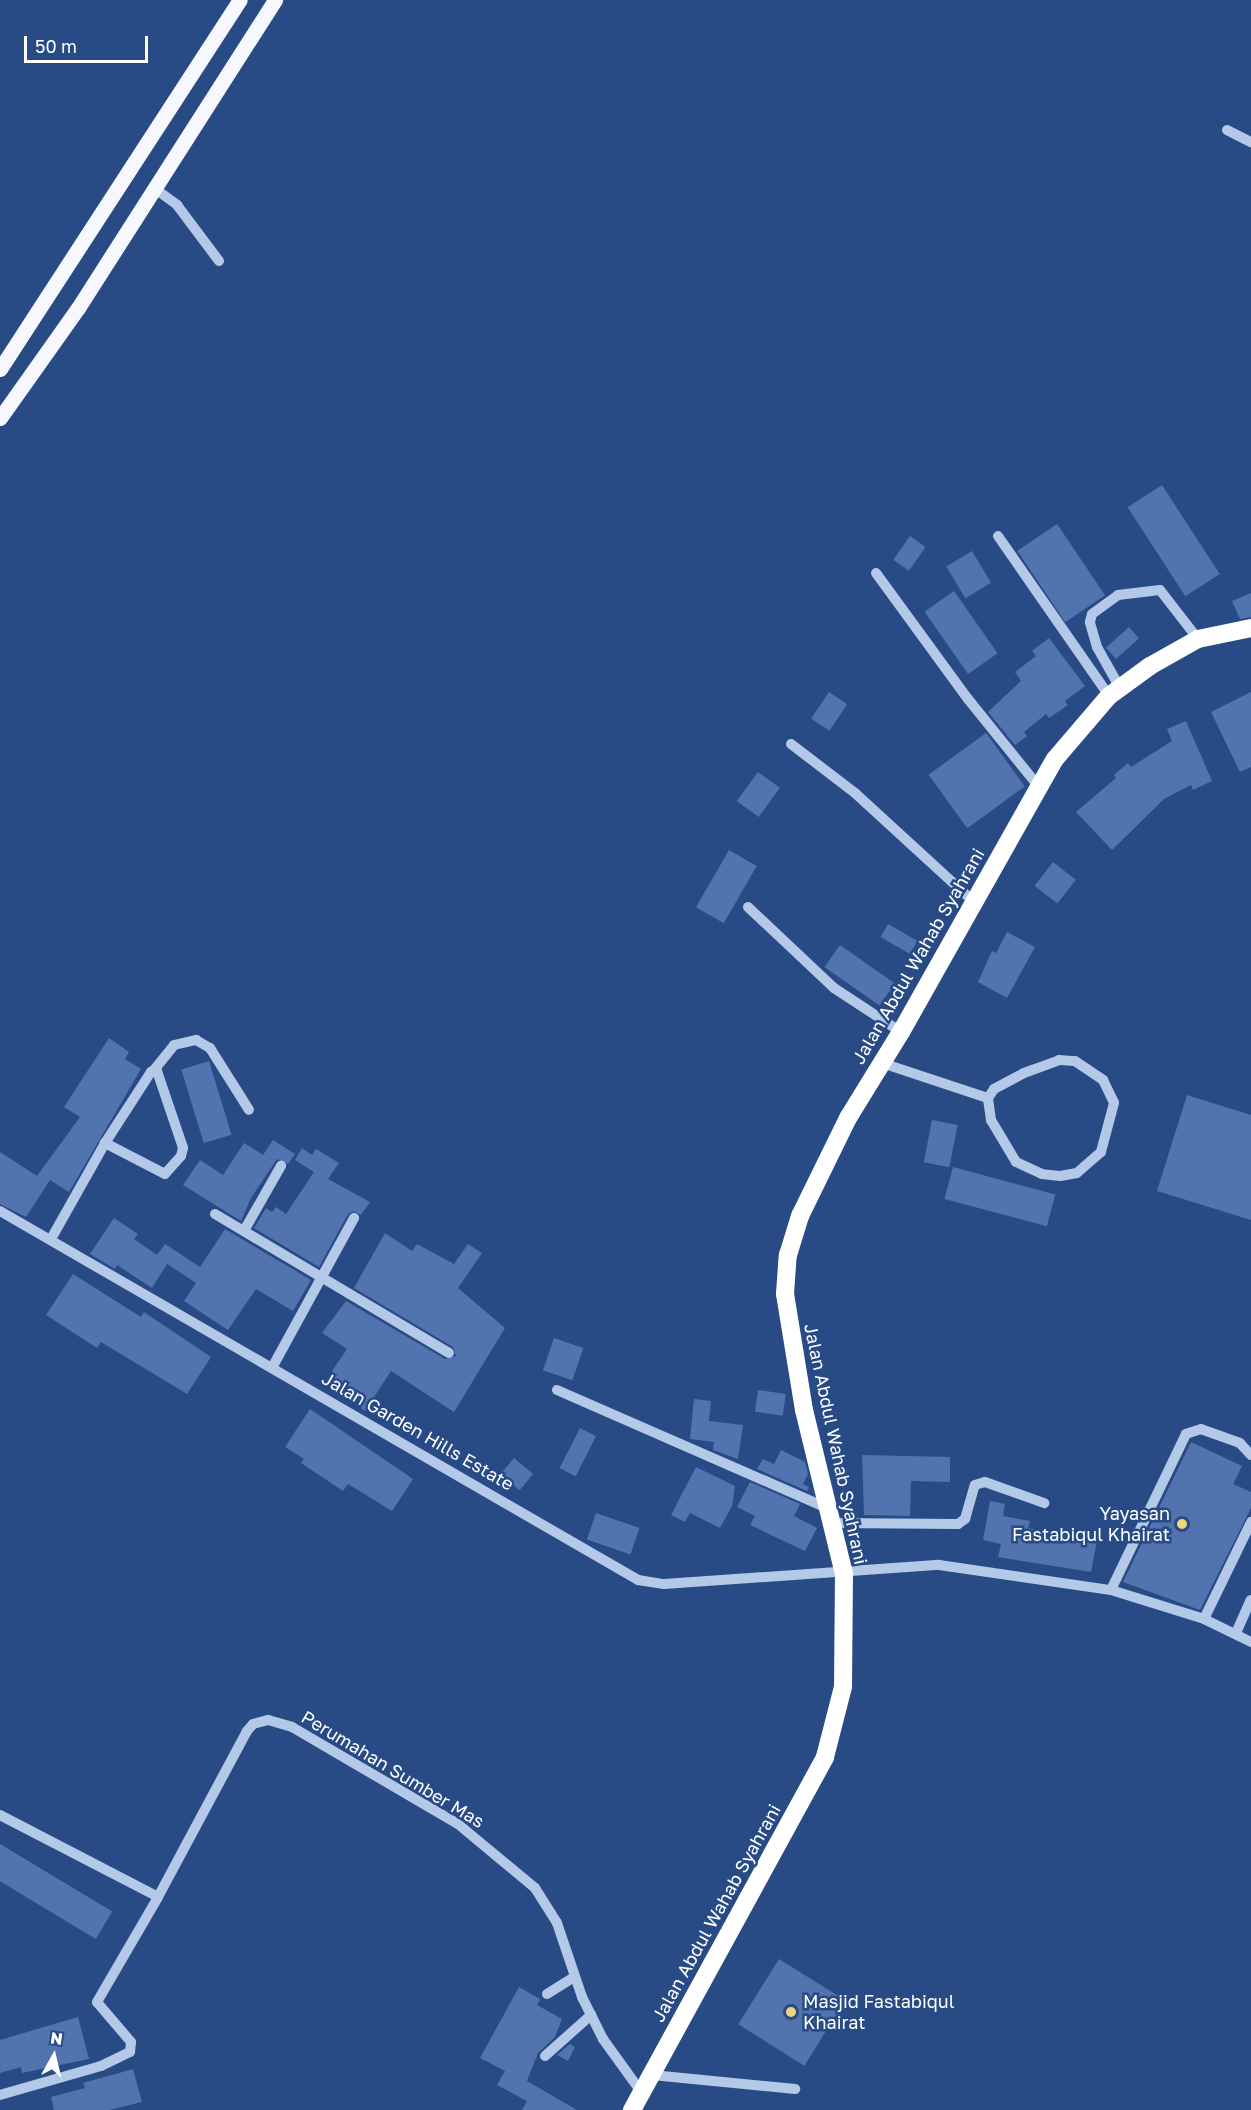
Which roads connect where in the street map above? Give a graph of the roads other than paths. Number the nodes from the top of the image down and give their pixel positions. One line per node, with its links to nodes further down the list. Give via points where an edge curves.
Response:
1 (240, 0): 7 (main road)
2 (275, 0): 5 (main road)
3 (1227, 130): 4 (street)
4 (1251, 142)
5 (154, 188): 6 (street, via 177,205); 8 (main road, via 78,308)
6 (219, 261)
7 (0, 369)
8 (0, 418)
9 (998, 536): 13 (street)
10 (876, 573): 15 (street, via 968,699)
11 (1251, 628): 12 (highway, Jalan Abdul Wahab Syahrani)
12 (1198, 639): 13 (highway, Jalan Abdul Wahab Syahrani); 13 (street, via 1160,590 1118,595 1092,614 1090,622)
13 (1114, 692): 15 (highway, Jalan Abdul Wahab Syahrani, via 1055,759)
14 (790, 744): 16 (street, via 855,794)
15 (1039, 787): 16 (highway, Jalan Abdul Wahab Syahrani)
16 (974, 902): 18 (highway, Jalan Abdul Wahab Syahrani)
17 (748, 907): 18 (street, via 834,988)
18 (902, 1032): 19 (highway, Jalan Abdul Wahab Syahrani)
19 (882, 1063): 21 (street); 36 (highway, Jalan Abdul Wahab Syahrani, via 848,1118 800,1216 785,1273 788,1320 804,1410)
20 (154, 1070): 22 (street, via 174,1045 196,1040 210,1048); 23 (street); 23 (street, via 183,1148 182,1156 165,1174)
21 (988, 1098): 21 (street, via 991,1120 1016,1162 1042,1174 1060,1176 1077,1173 1101,1152 1114,1103 1103,1080 1075,1061 1059,1060 994,1089)
22 (249, 1110)
23 (105, 1143): 29 (street)
24 (281, 1166): 28 (street)
25 (0, 1211): 29 (street, Jalan Garden Hills Estate)
26 (215, 1215): 28 (street)
27 (354, 1218): 30 (street)
28 (245, 1229): 30 (street)
29 (51, 1239): 32 (street, Jalan Garden Hills Estate)
30 (322, 1275): 31 (street); 32 (street)
31 (449, 1353)
32 (273, 1366): 38 (street, Jalan Garden Hills Estate, via 638,1580 664,1584)
33 (557, 1390): 36 (street)
34 (1251, 1455): 39 (street, via 1240,1443 1201,1428 1186,1434)
35 (1044, 1503): 36 (street, via 985,1482 975,1485 966,1520 958,1524)
36 (829, 1516): 38 (highway, Jalan Abdul Wahab Syahrani)
37 (1251, 1522): 41 (street)
38 (844, 1574): 39 (street, Jalan Garden Hills Estate, via 939,1565); 50 (highway, Jalan Abdul Wahab Syahrani, via 844,1677 825,1757)
39 (1112, 1590): 41 (street, Jalan Garden Hills Estate)
40 (1251, 1600): 42 (street)
41 (1204, 1619): 42 (street, Jalan Garden Hills Estate)
42 (1236, 1634): 43 (street, Jalan Garden Hills Estate)
43 (1251, 1642)
44 (0, 1815): 45 (street)
45 (158, 1897): 46 (street, Perumahan Sumber Mas, via 247,1731 259,1721 280,1722 458,1824 503,1859 544,1898 557,1923); 53 (street, Perumahan Sumber Mas, via 98,1997 98,2004 132,2046 128,2055)
46 (574, 1977): 47 (street); 48 (street, Perumahan Sumber Mas)
47 (547, 1994)
48 (591, 2015): 49 (street); 52 (street, Perumahan Sumber Mas, via 606,2046)
49 (545, 2056)
50 (652, 2075): 51 (street); 52 (highway, Jalan Abdul Wahab Syahrani)
51 (795, 2089)
52 (642, 2093): 54 (highway, Jalan Abdul Wahab Syahrani)
53 (0, 2095)
54 (632, 2110)

